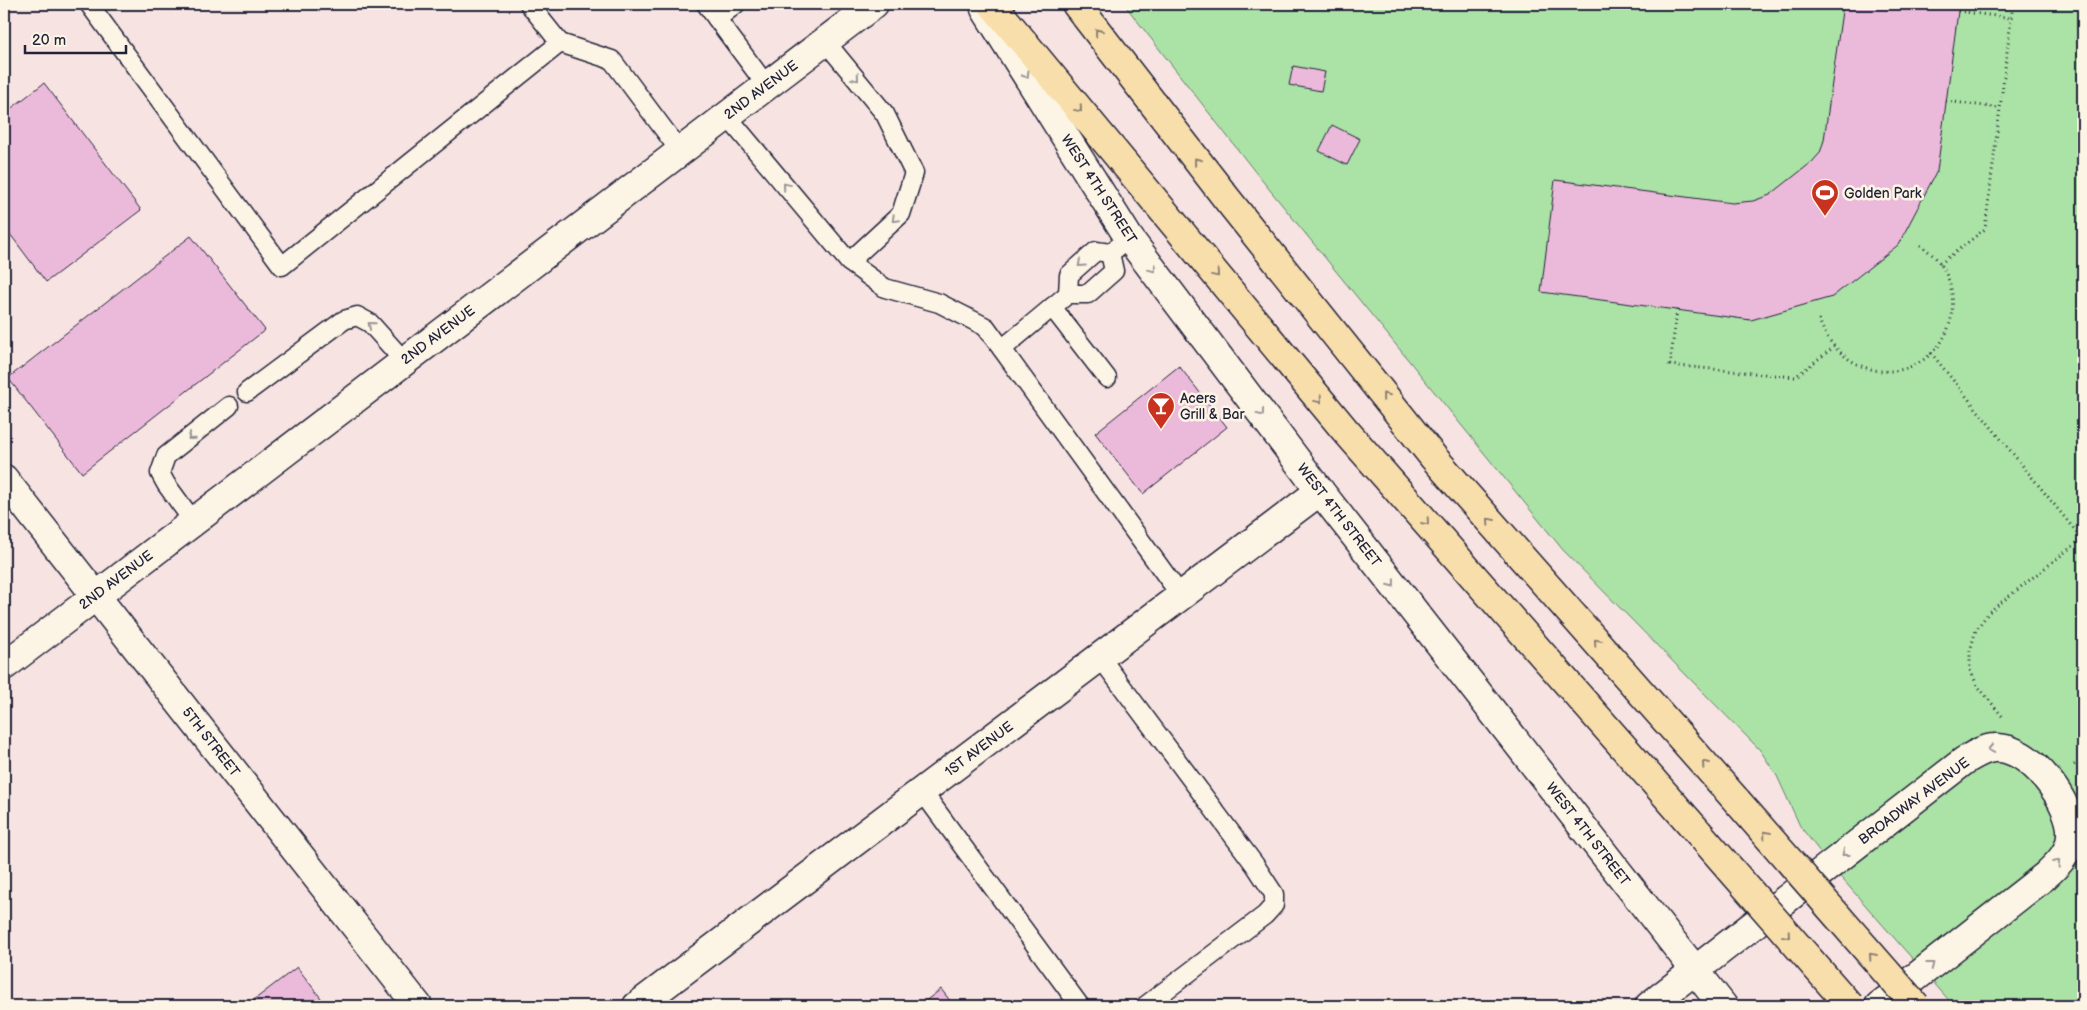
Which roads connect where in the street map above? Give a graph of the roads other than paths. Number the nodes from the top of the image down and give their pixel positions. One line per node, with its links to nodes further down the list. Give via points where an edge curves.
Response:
1 (89, 4): 11 (lane, via 282,266)
2 (529, 4): 11 (lane)
3 (706, 4): 9 (lane)
4 (736, 4): 9 (lane)
5 (981, 4): 15 (street, WEST 4TH STREET, one-way to 15)
6 (992, 4): 39 (highway, one-way to 39, bridge, via 1344,429)
7 (1076, 4): 41 (highway, one-way to 7, bridge, via 1434,458)
8 (862, 7): 10 (street, 2ND AVENUE)
9 (717, 19): 12 (lane)
10 (825, 41): 12 (street, 2ND AVENUE); 16 (lane, one-way to 16, via 885,114 914,173 901,214)
11 (560, 43): 14 (lane, via 612,60)
12 (766, 85): 13 (street, 2ND AVENUE)
13 (727, 116): 14 (street, 2ND AVENUE); 16 (lane, one-way to 13)
14 (680, 151): 20 (street, 2ND AVENUE)
15 (1119, 246): 17 (lane, one-way to 17, via 1096,250 1069,275); 17 (lane, via 1114,271 1088,294); 25 (street, WEST 4TH STREET, one-way to 25)
16 (849, 262): 19 (lane, via 886,288 940,303 986,327)
17 (1068, 294): 18 (lane)
18 (1052, 307): 19 (lane); 21 (lane)
19 (1002, 349): 28 (lane)
20 (404, 361): 22 (lane, one-way to 22, via 370,323 357,316 344,320); 26 (street, 2ND AVENUE)
21 (1107, 378)
22 (247, 392)
23 (229, 406): 26 (lane, one-way to 26, via 166,456 160,473)
24 (4, 478): 27 (street, 5TH STREET)
25 (1320, 491): 28 (street, 1ST AVENUE); 32 (street, WEST 4TH STREET, one-way to 32)
26 (193, 521): 27 (street, 2ND AVENUE)
27 (96, 595): 30 (street, 2ND AVENUE); 33 (street, 5TH STREET)
28 (1181, 596): 29 (street, 1ST AVENUE)
29 (1100, 657): 31 (street, 1ST AVENUE); 36 (lane, via 1274,894 1274,905 1264,915)
30 (4, 666)
31 (922, 791): 34 (street, 1ST AVENUE); 35 (lane)
32 (1695, 971): 37 (street, BROADWAY AVENUE); 38 (street, WEST 4TH STREET); 40 (street, BROADWAY AVENUE, one-way to 32, via 2045,876 2070,845 2071,826 2062,802 2036,766 2015,751 1984,750 1964,761)
33 (418, 1006)
34 (637, 1006)
35 (1080, 1006)
36 (1145, 1006)
37 (1650, 1006)
38 (1723, 1006)
39 (1850, 1006)
40 (1878, 1006)
41 (1916, 1006)

